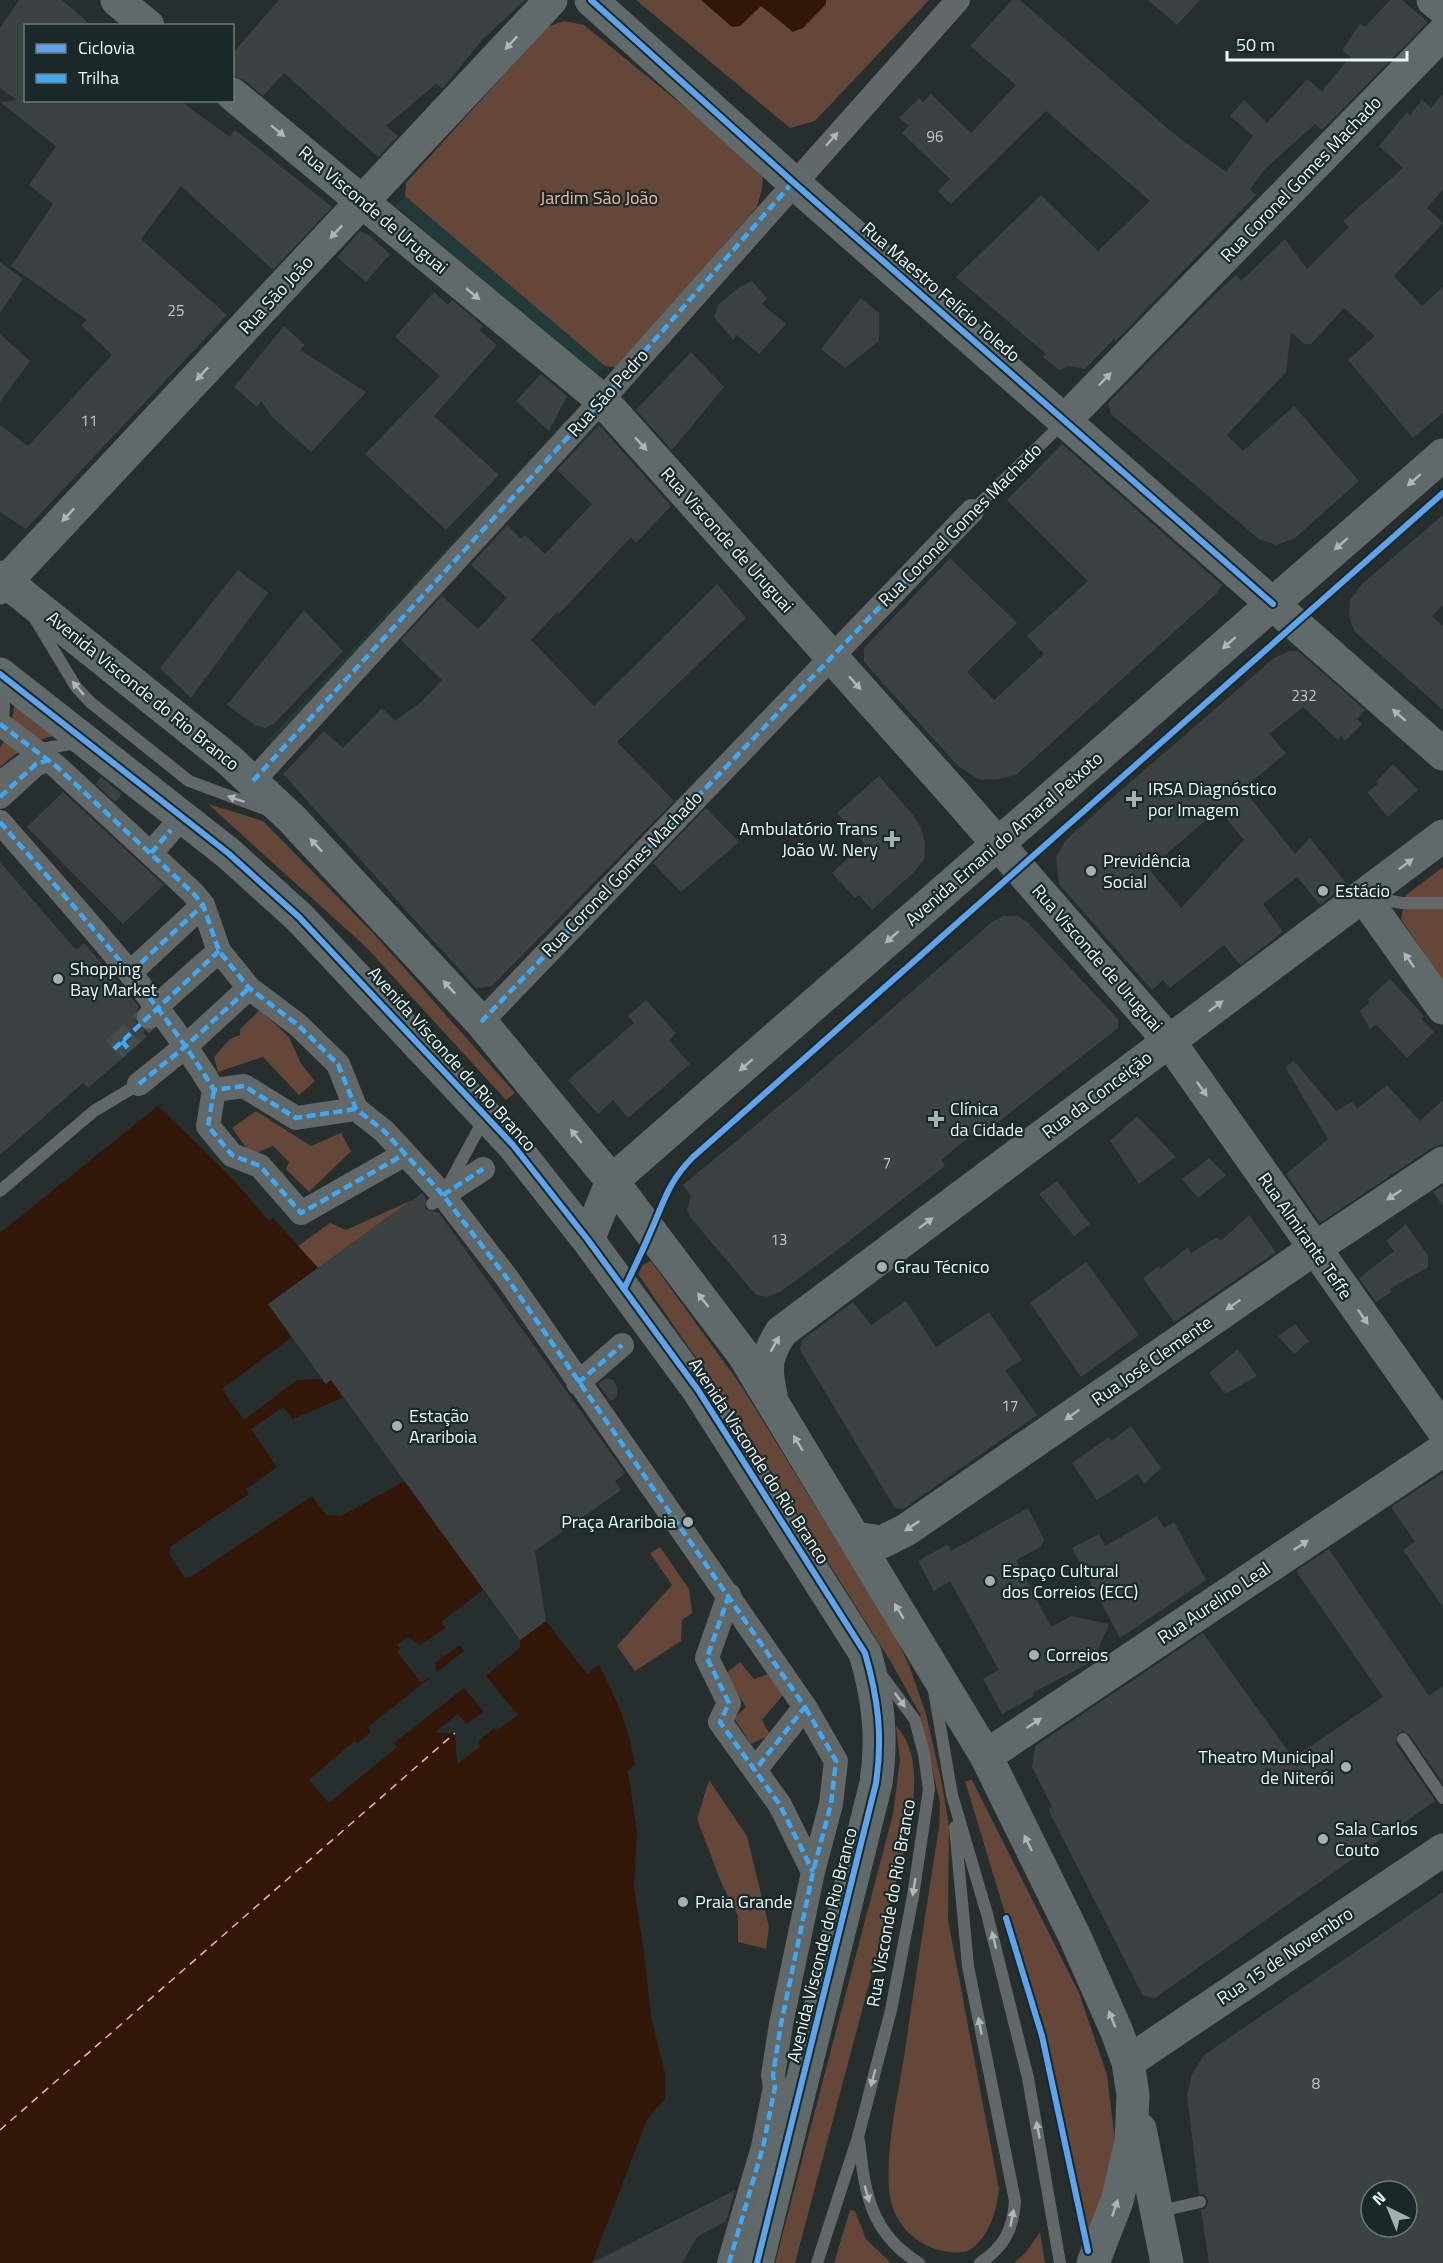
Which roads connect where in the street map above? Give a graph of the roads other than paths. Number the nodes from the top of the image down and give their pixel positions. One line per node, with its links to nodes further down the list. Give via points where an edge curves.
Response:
1 (117, 0): 7 (street)
2 (551, 0): 11 (street, Rua São João, one-way to 11)
3 (591, 0): 10 (street, Rua Maestro Felício Toledo)
4 (958, 0): 10 (street, Rua São Pedro, one-way to 4)
5 (1433, 0): 6 (street)
6 (1443, 8)
7 (146, 24)
8 (1443, 33): 13 (street, Rua Coronel Gomes Machado, one-way to 8)
9 (234, 96): 11 (street, Rua Visconde de Uruguai, one-way to 11)
10 (793, 182): 12 (street, Rua São Pedro); 13 (street, Rua Maestro Felício Toledo)
11 (363, 203): 12 (street, Rua Visconde de Uruguai, one-way to 12); 16 (street, Rua São João, one-way to 16)
12 (602, 400): 18 (street, Rua Visconde de Uruguai, one-way to 18); 25 (street, Rua São Pedro)
13 (1065, 421): 15 (lane, Rua Coronel Gomes Machado); 17 (street, Rua Maestro Felício Toledo)
14 (1443, 455): 17 (street, Avenida Ernani do Amaral Peixoto, one-way to 17)
15 (972, 511): 18 (street, Rua Coronel Gomes Machado)
16 (6, 584): 25 (street, Avenida Visconde do Rio Branco); 27 (lane, one-way to 16, via 189,781 90,702)
17 (1273, 604): 22 (street, Rua Maestro Felício Toledo, one-way to 17); 31 (street, Avenida Ernani do Amaral Peixoto, one-way to 31)
18 (831, 655): 31 (street, Rua Visconde de Uruguai, one-way to 31); 41 (street, Rua Coronel Gomes Machado)
19 (1, 675): 20 (lane); 21 (street, Avenida Visconde do Rio Branco)
20 (1, 727): 23 (street)
21 (96, 748): 23 (lane, via 65,743); 47 (street, Avenida Visconde do Rio Branco, via 228,853 299,917)
22 (1443, 753)
23 (41, 755): 24 (lane); 26 (street, via 36,765); 32 (street)
24 (0, 777)
25 (253, 782): 27 (street, Avenida Visconde do Rio Branco)
26 (0, 796)
27 (291, 818): 41 (street, Avenida Visconde do Rio Branco, one-way to 27)
28 (0, 822): 37 (street)
29 (171, 830): 32 (street)
30 (1443, 836): 33 (street, Rua da Conceição, one-way to 30)
31 (997, 845): 42 (street, Rua Visconde de Uruguai); 51 (street, Avenida Ernani do Amaral Peixoto, one-way to 51)
32 (151, 853): 35 (street)
33 (1363, 896): 34 (lane, via 1402,903); 39 (street, one-way to 33); 42 (street, Rua da Conceição, one-way to 33)
34 (1443, 903)
35 (203, 905): 36 (street); 37 (street)
36 (219, 951): 38 (street); 40 (street)
37 (131, 972): 40 (street)
38 (249, 988): 43 (street); 46 (street, via 298,1025 338,1064)
39 (1443, 1008)
40 (153, 1012): 43 (street)
41 (482, 1022): 51 (street, Avenida Visconde do Rio Branco, one-way to 41)
42 (1169, 1041): 55 (street, Rua Almirante Teffe, one-way to 55); 58 (street, Rua da Conceição, one-way to 42, via 765,1368 781,1332)
43 (186, 1046): 44 (street); 45 (street)
44 (139, 1084): 52 (lane, via 94,1111)
45 (214, 1090): 46 (street, via 244,1086 296,1118); 48 (street, via 208,1126 232,1155 260,1166 301,1213)
46 (356, 1109): 48 (street)
47 (485, 1115): 53 (lane); 54 (street, Avenida Visconde do Rio Branco)
48 (405, 1154): 53 (street)
49 (1443, 1163): 55 (street, Rua José Clemente, one-way to 55)
50 (483, 1169): 53 (street)
51 (612, 1181): 54 (street, Avenida Ernani do Amaral Peixoto); 58 (street, Avenida Visconde do Rio Branco, one-way to 51, via 723,1325)
52 (0, 1191)
53 (438, 1200): 57 (street, via 507,1278)
54 (588, 1240): 63 (street, Avenida Visconde do Rio Branco, via 698,1390)
55 (1314, 1249): 59 (street, Rua Almirante Teffe, one-way to 59); 61 (street, Rua José Clemente, one-way to 61, via 906,1530 882,1542)
56 (622, 1345): 57 (street)
57 (578, 1383): 62 (street)
58 (772, 1400): 61 (street, Avenida Visconde do Rio Branco, one-way to 58)
59 (1443, 1430)
60 (1443, 1450): 67 (street, Rua Aurelino Leal, one-way to 60)
61 (855, 1538): 64 (street, Avenida Visconde do Rio Branco, one-way to 61)
62 (729, 1595): 65 (street); 68 (street, via 707,1658 729,1702 720,1722)
63 (864, 1653): 75 (lane, Rua Visconde do Rio Branco, one-way to 75, via 915,1720 929,1789 891,2010); 79 (street, Avenida Visconde do Rio Branco, via 879,1712 876,1783)
64 (928, 1661): 67 (street, Avenida Visconde do Rio Branco); 69 (lane)
65 (805, 1707): 68 (street); 72 (street, via 836,1761 831,1804)
66 (1403, 1739): 70 (lane)
67 (986, 1755): 73 (street, Avenida Visconde do Rio Branco, one-way to 67, via 1105,2001)
68 (755, 1770): 72 (street, via 780,1805)
69 (952, 1796): 82 (lane, one-way to 69, via 996,2252 1007,2237 1015,2201 968,1966); 83 (lane, one-way to 69, via 1028,2078 987,1914)
70 (1443, 1798)
71 (1443, 1850): 73 (street, Rua 15 de Novembro, via 1189,2029)
72 (813, 1872): 78 (street, via 778,2043 775,2087)
73 (1128, 2062): 74 (street, Avenida Visconde do Rio Branco)
74 (1133, 2095): 77 (street); 84 (street, Avenida Visconde do Rio Branco, one-way to 74, via 1125,2172)
75 (858, 2137): 80 (lane, Rua Visconde do Rio Branco); 81 (lane, one-way to 81, via 873,2217 902,2252)
76 (1200, 2202): 77 (lane)
77 (1157, 2212): 85 (street)
78 (729, 2263)
79 (757, 2263)
80 (817, 2263)
81 (919, 2263)
82 (980, 2263)
83 (1060, 2263)
84 (1093, 2263)
85 (1167, 2263)

